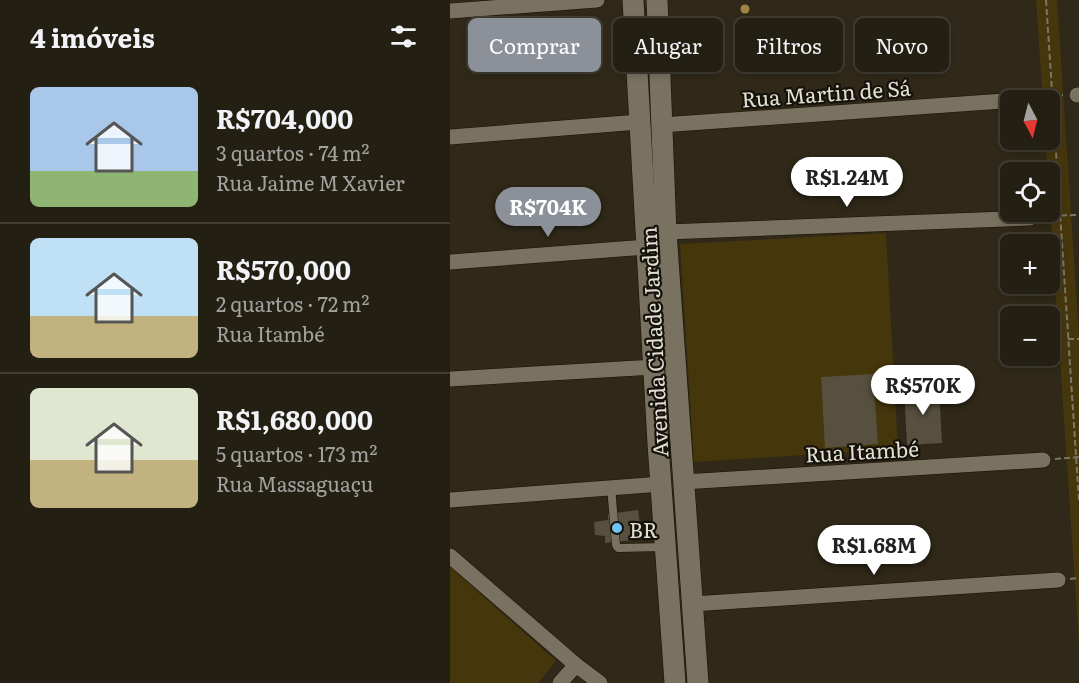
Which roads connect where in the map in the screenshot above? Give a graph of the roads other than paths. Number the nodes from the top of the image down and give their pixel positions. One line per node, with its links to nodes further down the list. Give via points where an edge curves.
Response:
1 (597, 0): 4 (street)
2 (633, 0): 6 (main road, Avenida Cidade Jardim)
3 (657, 0): 7 (main road, Avenida Cidade Jardim)
4 (450, 11)
5 (1000, 101): 7 (street, Rua Martin de Sá)
6 (639, 122): 8 (street); 11 (main road, Avenida Cidade Jardim)
7 (661, 125): 10 (main road, Avenida Cidade Jardim)
8 (450, 137)
9 (1000, 219): 10 (street)
10 (666, 232): 15 (main road, Avenida Cidade Jardim)
11 (648, 247): 12 (street); 13 (main road, Avenida Cidade Jardim)
12 (450, 262)
13 (655, 367): 14 (street); 16 (main road, Avenida Cidade Jardim)
14 (450, 379)
15 (681, 443): 16 (main road); 18 (main road, Avenida Cidade Jardim)
16 (658, 444): 19 (main road, Avenida Cidade Jardim)
17 (1043, 460): 18 (street, Rua Itambé)
18 (683, 482): 25 (main road, Avenida Cidade Jardim)
19 (662, 484): 20 (street); 22 (main road, Avenida Cidade Jardim)
20 (611, 487): 21 (street); 22 (lane, via 618,548)
21 (450, 500)
22 (666, 547): 29 (main road, Avenida Cidade Jardim)
23 (450, 556): 26 (street)
24 (1058, 580): 25 (street)
25 (692, 604): 30 (main road, Avenida Cidade Jardim)
26 (576, 665): 27 (street); 28 (street)
27 (560, 683)
28 (600, 683)
29 (675, 683)
30 (698, 683)

